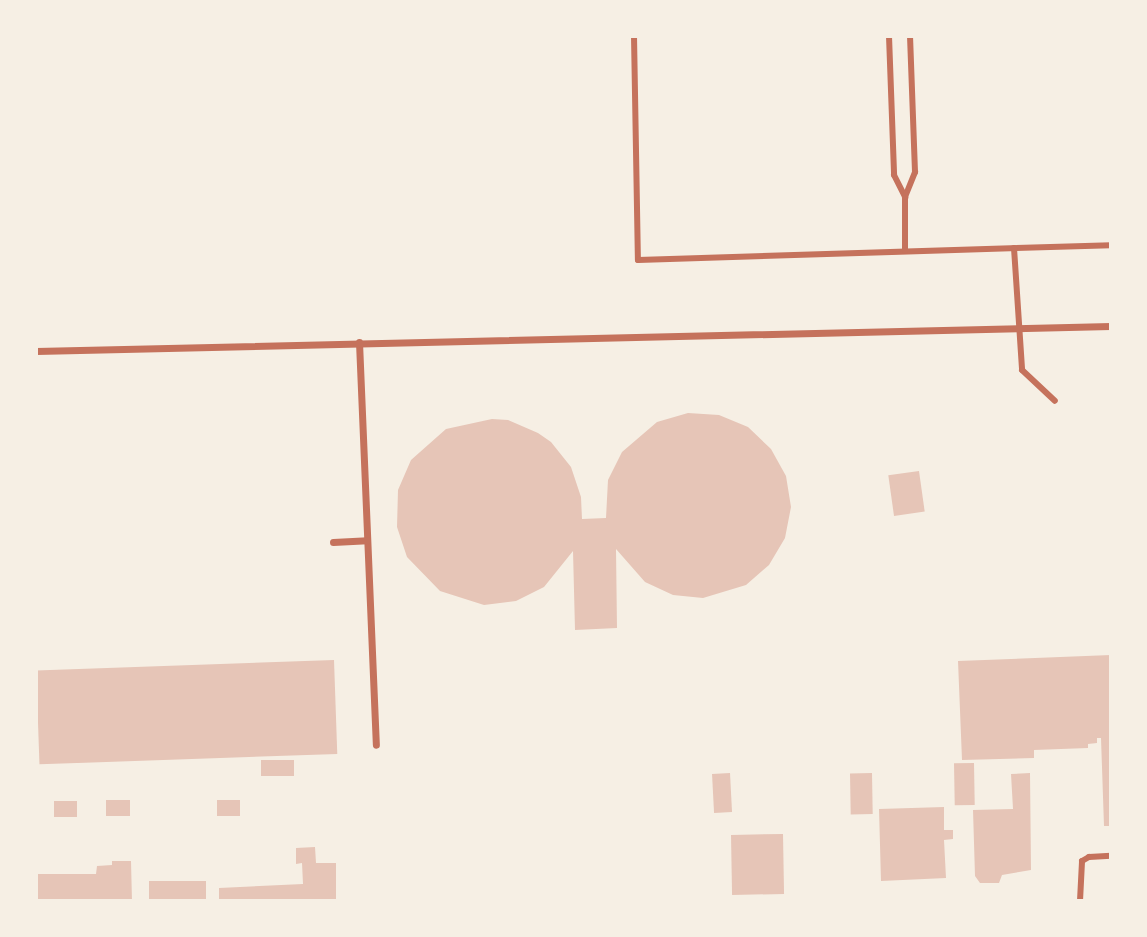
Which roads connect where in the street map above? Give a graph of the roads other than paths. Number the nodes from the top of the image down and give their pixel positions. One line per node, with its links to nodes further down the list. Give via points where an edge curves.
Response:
1 (634, 36): 7 (lane, via 638,260)
2 (889, 36): 4 (lane, via 894,175)
3 (910, 36): 4 (lane, via 915,172)
4 (905, 197): 7 (lane)
5 (1111, 245): 6 (lane)
6 (1014, 248): 7 (lane); 8 (lane)
7 (905, 251)
8 (1018, 326): 9 (street); 10 (street); 12 (lane, via 1022,370)
9 (1111, 326)
10 (359, 342): 11 (street); 13 (street)
11 (36, 351)
12 (1055, 401)
13 (367, 540): 14 (street); 15 (street)
14 (333, 542)
15 (376, 745)
16 (1111, 856): 17 (lane, via 1082,861)
17 (1080, 901)

